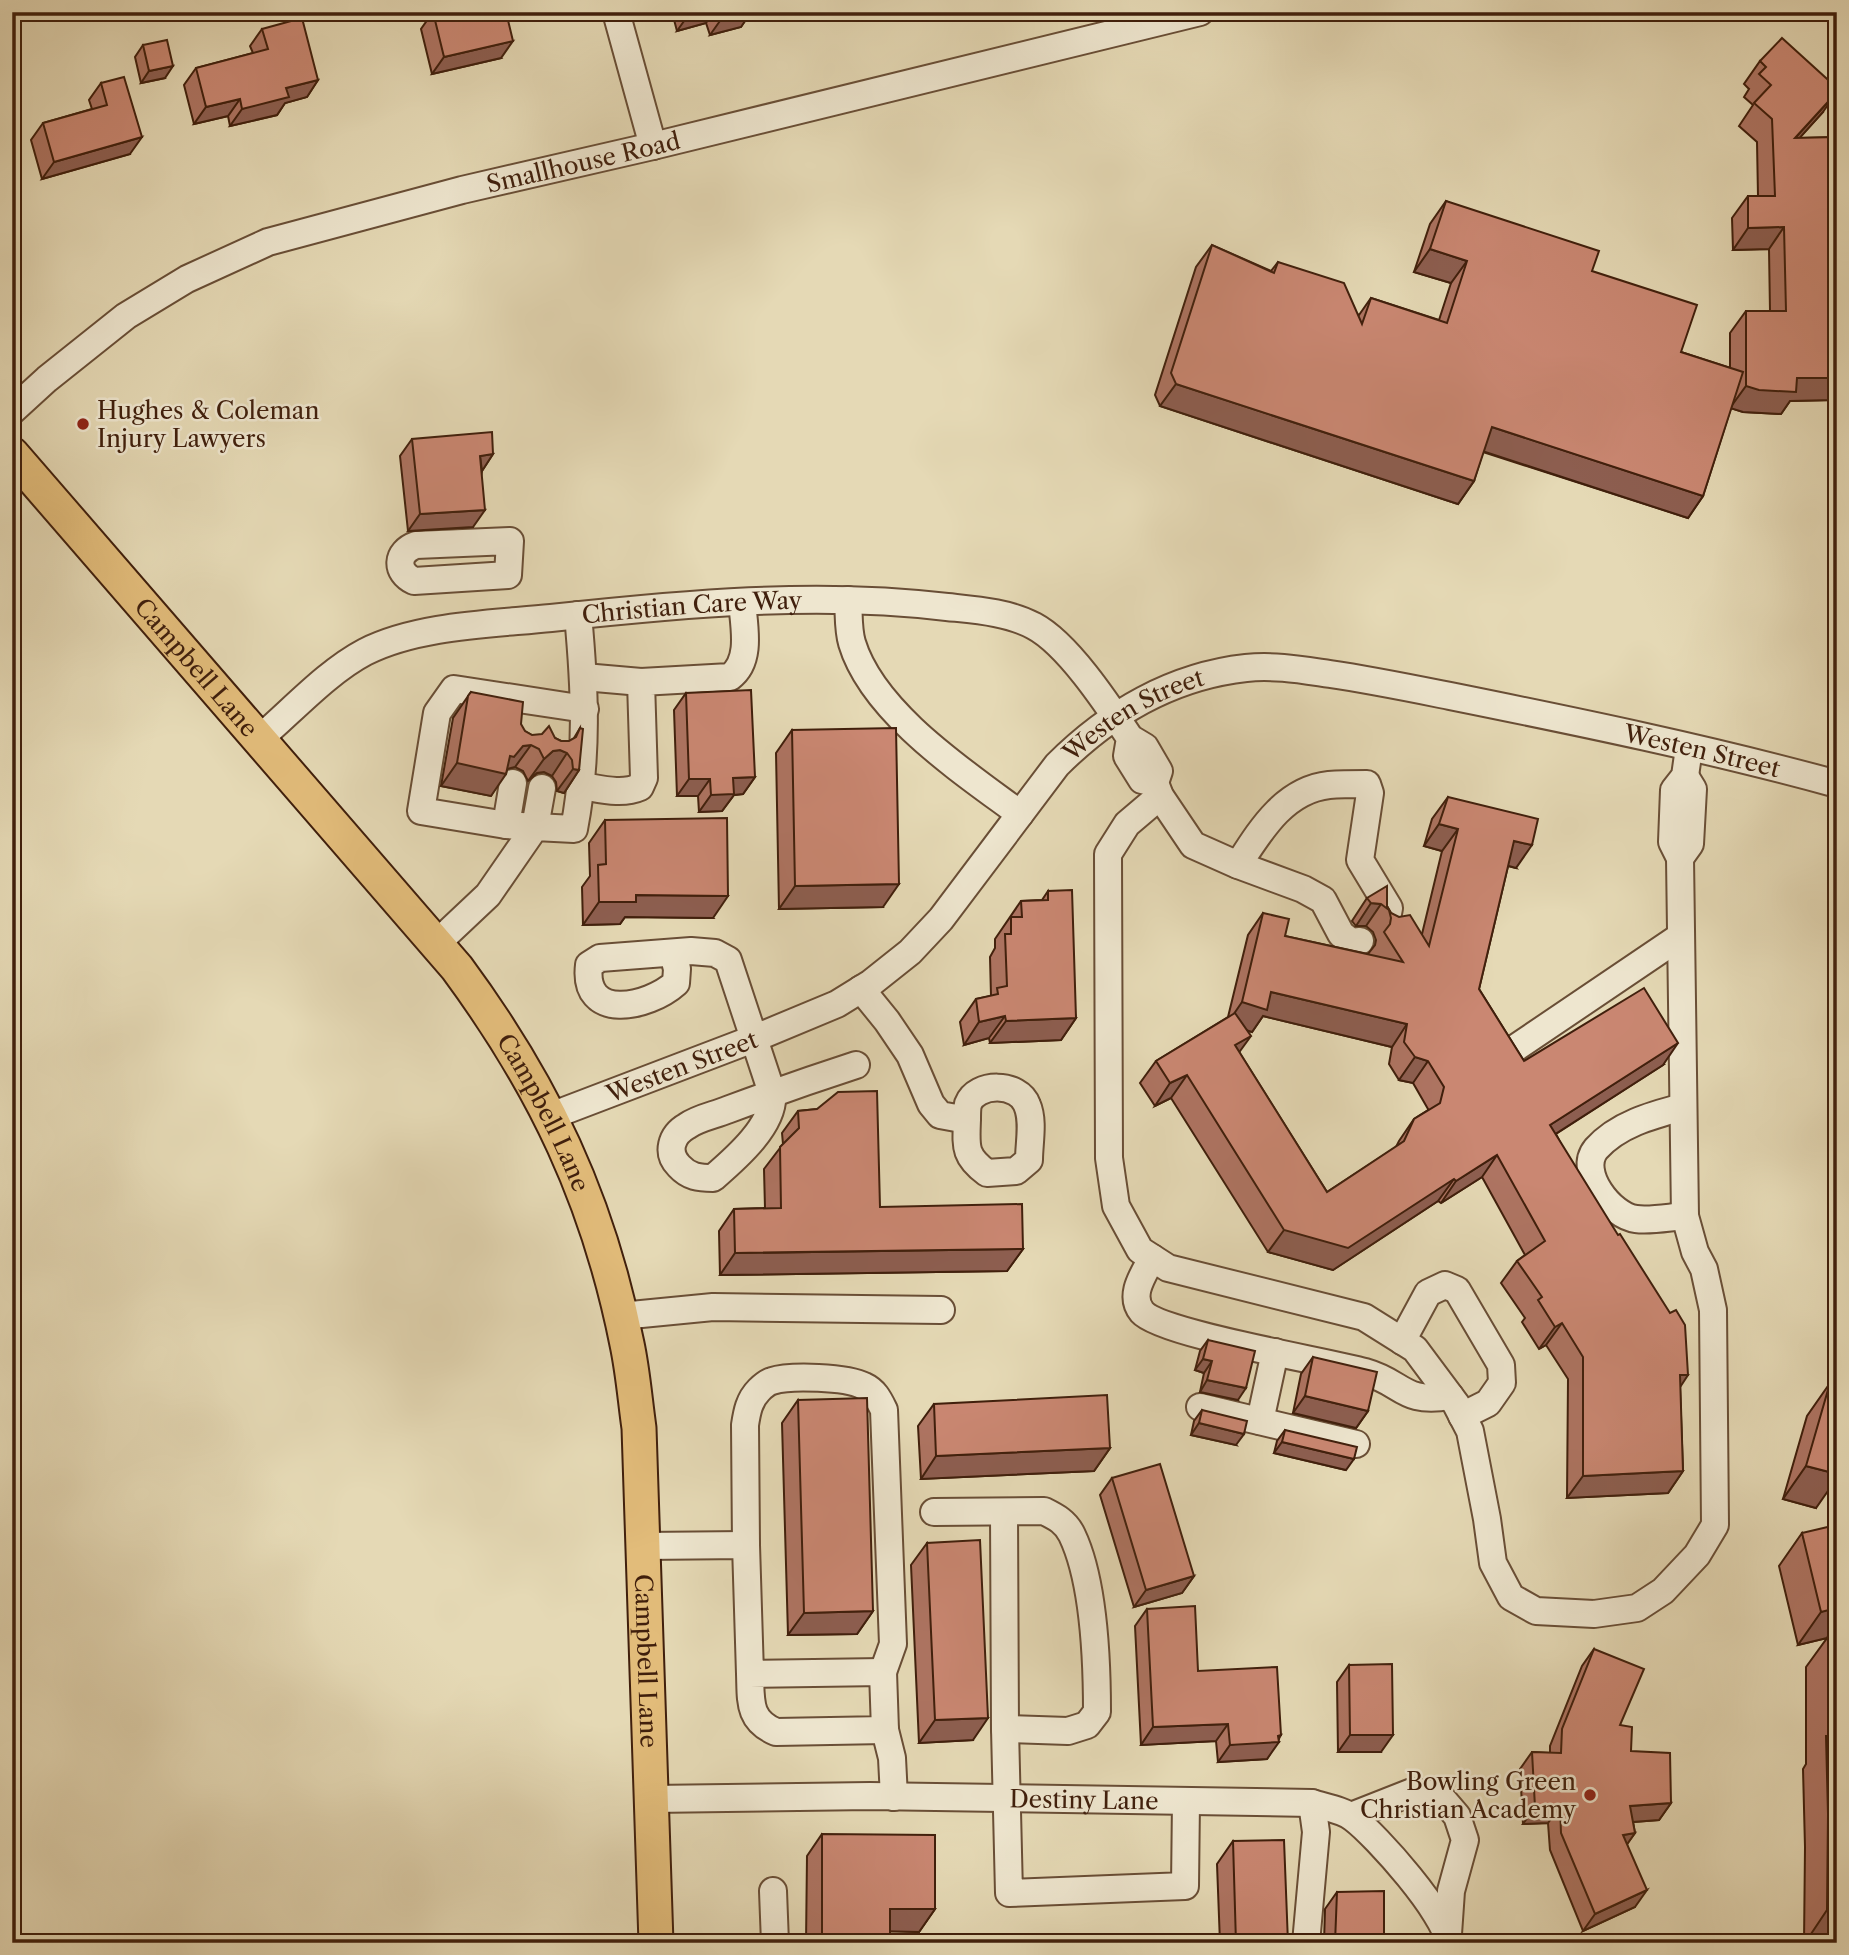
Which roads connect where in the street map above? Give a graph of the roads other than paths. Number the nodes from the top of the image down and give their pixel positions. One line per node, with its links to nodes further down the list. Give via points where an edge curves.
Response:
1 (616, 12): 3 (street)
2 (1199, 12): 3 (street, Smallhouse Road)
3 (653, 146): 4 (street, Smallhouse Road, via 461,190 268,242 187,279 126,316)
4 (12, 411)
5 (12, 454): 13 (main road, Campbell Lane)
6 (848, 600): 7 (street, Christian Care Way); 12 (street, Christian Care Way, via 984,611 1033,626 1064,651); 20 (street, via 852,642 862,667 884,698 915,732)
7 (742, 602): 8 (street, Christian Care Way); 10 (street, via 745,649 730,677)
8 (578, 615): 9 (street); 13 (street, Christian Care Way, via 441,631 365,652)
9 (584, 677): 10 (street); 11 (street)
10 (641, 682): 17 (street, via 644,778 640,788 618,791)
11 (585, 709): 17 (street); 21 (street, via 556,716 454,689 437,713 421,811)
12 (1122, 727): 14 (street, Westen Street, via 1155,694 1191,680 1278,666 1377,681); 19 (street, via 1127,756 1142,780); 20 (street, Westen Street, via 1075,747)
13 (259, 740): 27 (main road, Campbell Lane)
14 (1689, 748): 16 (street, Westen Street); 25 (street, via 1685,776 1674,790 1673,801 1672,842 1680,858)
15 (513, 783): 21 (street)
16 (1837, 784)
17 (582, 786): 22 (street, via 574,829)
18 (542, 788): 22 (street)
19 (1157, 789): 23 (street, via 1193,845); 37 (street, via 1108,854 1109,1158 1116,1206 1140,1250)
20 (1020, 814): 29 (street, Westen Street, via 929,933)
21 (506, 825): 22 (street)
22 (535, 827): 27 (street, via 488,895)
23 (1238, 865): 24 (street, via 1266,821 1297,795 1326,785 1367,784 1370,793 1360,860 1389,908); 26 (street, via 1323,900 1341,934 1352,942)
24 (1386, 924)
25 (1681, 936): 31 (street); 33 (street)
26 (1360, 941)
27 (436, 944): 34 (main road, Campbell Lane, via 490,1013)
28 (673, 953): 30 (street, via 715,953 728,960)
29 (862, 989): 30 (street, Westen Street); 35 (street, via 910,1055 931,1104 940,1115)
30 (753, 1039): 32 (street, via 772,1093); 34 (street, Westen Street)
31 (1508, 1053)
32 (856, 1065)
33 (1684, 1107): 36 (street); 36 (street, via 1643,1117 1595,1150 1590,1164 1606,1202 1618,1213 1636,1219)
34 (551, 1116): 39 (main road, Campbell Lane, via 593,1219)
35 (967, 1120)
36 (1685, 1216): 42 (street, via 1713,1310 1715,1525 1697,1555 1662,1591 1637,1608 1594,1614 1536,1611 1511,1597 1493,1563 1470,1432)
37 (1152, 1258): 40 (street, via 1168,1268 1364,1317); 41 (street, via 1136,1296 1141,1311 1154,1321)
38 (941, 1310): 39 (street, via 713,1307)
39 (621, 1316): 49 (main road, Campbell Lane, via 639,1428)
40 (1402, 1341): 42 (street, via 1415,1349); 42 (street, via 1428,1293 1445,1285 1457,1290 1501,1365 1502,1383 1488,1403)
41 (1275, 1352): 42 (street, via 1367,1373 1416,1398); 44 (street)
42 (1456, 1406)
43 (1200, 1407): 44 (street)
44 (1260, 1421): 45 (street)
45 (1356, 1444)
46 (934, 1512): 47 (street)
47 (1004, 1513): 52 (street); 52 (street, via 1044,1511 1060,1518 1072,1533 1091,1612 1097,1693 1097,1712 1087,1725 1068,1731)
48 (746, 1545): 49 (street); 50 (street, via 745,1425 748,1406 758,1391 771,1381 821,1377 847,1380 878,1396 884,1410 893,1644); 51 (street)
49 (643, 1546): 55 (main road, Campbell Lane)
50 (883, 1672): 51 (street); 53 (street)
51 (750, 1674): 53 (street, via 757,1720 776,1732)
52 (1005, 1729): 56 (street)
53 (885, 1730): 54 (street)
54 (894, 1797): 55 (street, Destiny Lane); 56 (street, Destiny Lane)
55 (652, 1799): 62 (main road, Campbell Lane)
56 (1007, 1799): 57 (street, Destiny Lane); 57 (street, via 1009,1893 1185,1886)
57 (1186, 1801): 58 (street, Destiny Lane)
58 (1312, 1803): 59 (street, Destiny Lane); 64 (street, via 1317,1832)
59 (1351, 1816): 61 (street, Destiny Lane, via 1425,1897); 61 (street, via 1412,1792 1439,1795 1457,1816 1465,1840 1451,1891)
60 (773, 1891): 63 (street)
61 (1449, 1938)
62 (656, 1943)
63 (775, 1943)
64 (1306, 1943)

